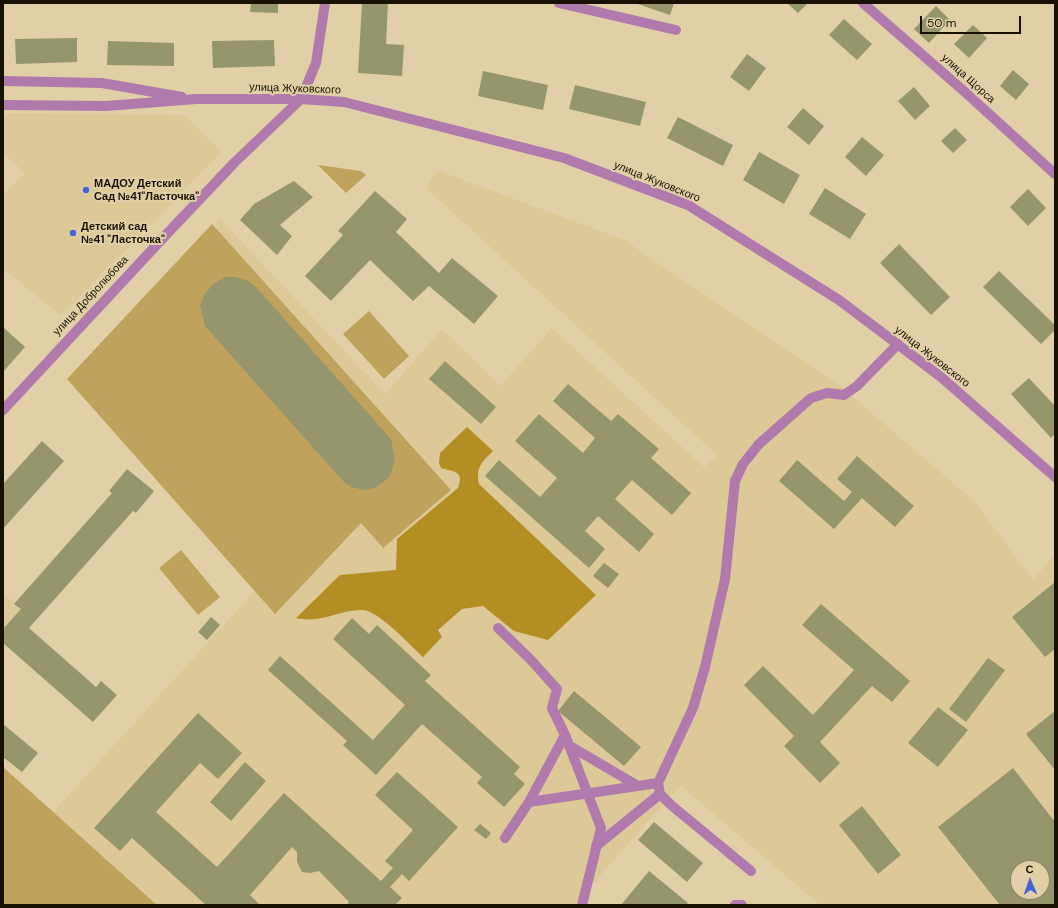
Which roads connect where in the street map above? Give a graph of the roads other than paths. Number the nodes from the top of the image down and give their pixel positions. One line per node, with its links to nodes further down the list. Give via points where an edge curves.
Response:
1 (325, 3): 7 (street, via 316,63)
2 (559, 3): 4 (street)
3 (863, 3): 9 (street, улица Щорса)
4 (676, 30)
5 (3, 81): 6 (street, улица Жуковского, via 102,83)
6 (196, 99): 7 (street, улица Жуковского); 8 (street, улица Жуковского, via 106,106)
7 (301, 99): 10 (street, улица Жуковского, via 344,102 564,158 688,205 839,300); 11 (street, улица Добролюбова, via 234,163)
8 (3, 105)
9 (1055, 174)
10 (898, 344): 12 (street, улица Жуковского, via 941,377); 16 (street, via 844,395 827,393 811,398 758,444 743,464 736,481 725,579 705,667 693,708)
11 (3, 410)
12 (1055, 477)
13 (498, 628): 14 (street, via 557,689 552,708)
14 (565, 735): 15 (street); 20 (street)
15 (570, 746): 17 (street); 18 (street)
16 (658, 783): 17 (street); 19 (street)
17 (638, 786): 18 (street)
18 (588, 794): 20 (street); 22 (street, via 601,828)
19 (660, 794): 22 (street); 23 (street)
20 (530, 802): 21 (street)
21 (505, 838)
22 (596, 846): 24 (street)
23 (751, 871)
24 (582, 905)

